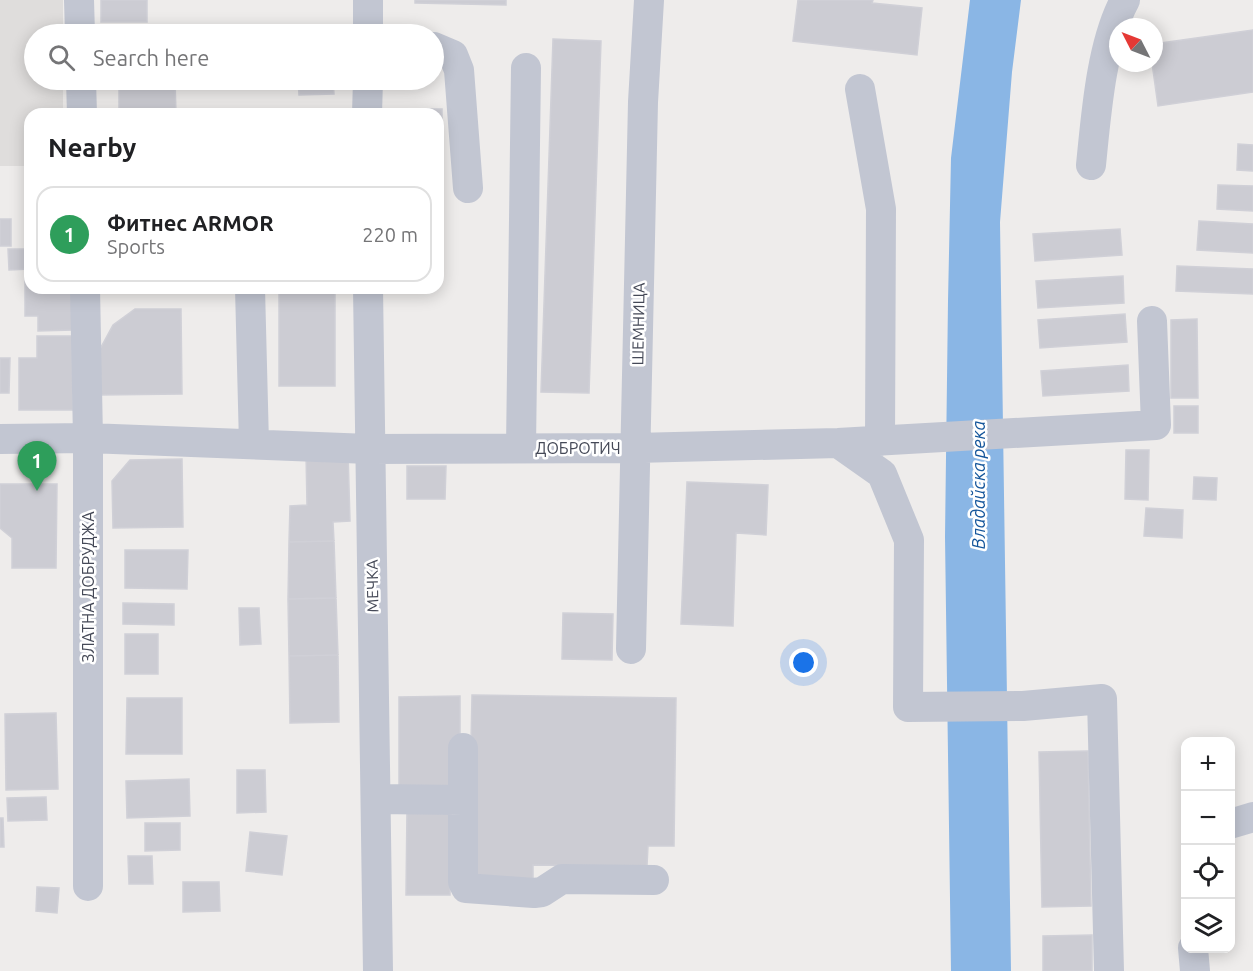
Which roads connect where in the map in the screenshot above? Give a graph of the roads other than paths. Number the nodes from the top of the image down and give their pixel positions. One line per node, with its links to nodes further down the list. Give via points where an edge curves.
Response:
1 (79, 0): 5 (street)
2 (368, 0): 6 (street)
3 (649, 0): 27 (street, ШЕМНИЦА)
4 (1125, 0): 14 (street, via 1110,43 1098,99)
5 (80, 24)
6 (368, 24)
7 (444, 51): 15 (street, via 453,55 459,70)
8 (526, 68): 26 (street)
9 (860, 89): 22 (street, via 881,209)
10 (81, 90): 12 (street)
11 (368, 90): 13 (street)
12 (82, 108)
13 (367, 108)
14 (1091, 165)
15 (468, 188)
16 (85, 294): 20 (street, ЗЛАТНА ДОБРУДЖА)
17 (250, 294): 24 (street)
18 (368, 294): 25 (street, МЕЧКА)
19 (1152, 321): 22 (street, ДОБРОТИЧ, via 1156,425)
20 (88, 438): 21 (street, ДОБРОТИЧ); 24 (street, ДОБРОТИЧ); 35 (street, ЗЛАТНА ДОБРУДЖА)
21 (0, 439)
22 (880, 441): 23 (street, ДОБРОТИЧ)
23 (838, 443): 27 (street, ДОБРОТИЧ); 38 (street, via 882,474 909,540 908,707 1023,706 1102,699)
24 (254, 444): 25 (street, ДОБРОТИЧ)
25 (369, 448): 26 (street, ДОБРОТИЧ); 30 (street, МЕЧКА)
26 (521, 448): 27 (street, ДОБРОТИЧ)
27 (635, 448): 28 (street, ШЕМНИЦА)
28 (631, 649)
29 (463, 748): 31 (street)
30 (376, 799): 31 (street); 37 (street, МЕЧКА)
31 (462, 800): 34 (street, via 466,888 534,893 561,879)
32 (1253, 817): 33 (street)
33 (1235, 822)
34 (654, 880)
35 (88, 886)
36 (1193, 953): 39 (street)
37 (378, 971)
38 (1109, 971)
39 (1195, 971)

